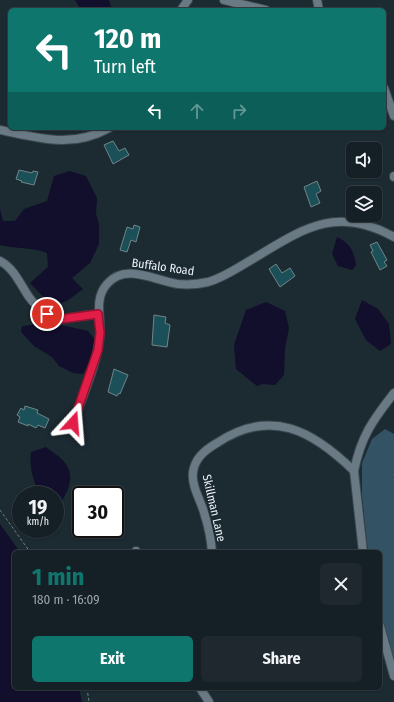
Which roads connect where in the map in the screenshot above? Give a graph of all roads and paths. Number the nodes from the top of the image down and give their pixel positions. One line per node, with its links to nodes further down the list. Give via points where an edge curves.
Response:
1 (224, 0): 2 (street)
2 (258, 8)
3 (386, 94): 4 (street)
4 (394, 116)
5 (0, 130): 6 (street, via 58,141 80,139)
6 (105, 130)
7 (394, 237): 9 (street, Buffalo Road, via 376,228 336,221 300,231 227,274 208,282 177,284 137,274 124,274 112,279 103,289)
8 (0, 260): 9 (street, via 11,269 29,298 54,320)
9 (98, 314): 11 (street, Buffalo Road, via 98,350)
10 (394, 393): 12 (street, via 367,430)
11 (73, 423)
12 (354, 471): 15 (street, Skillman Lane, via 341,458 301,431 278,426 257,426 225,437 202,453 193,472 194,487 203,509); 16 (street)
13 (0, 510): 14 (path)
14 (29, 550)
15 (212, 550)
16 (363, 550)
17 (382, 633): 18 (street)
18 (394, 676)
19 (87, 690): 21 (path)
20 (201, 690): 22 (street)
21 (89, 702)
22 (209, 702)

